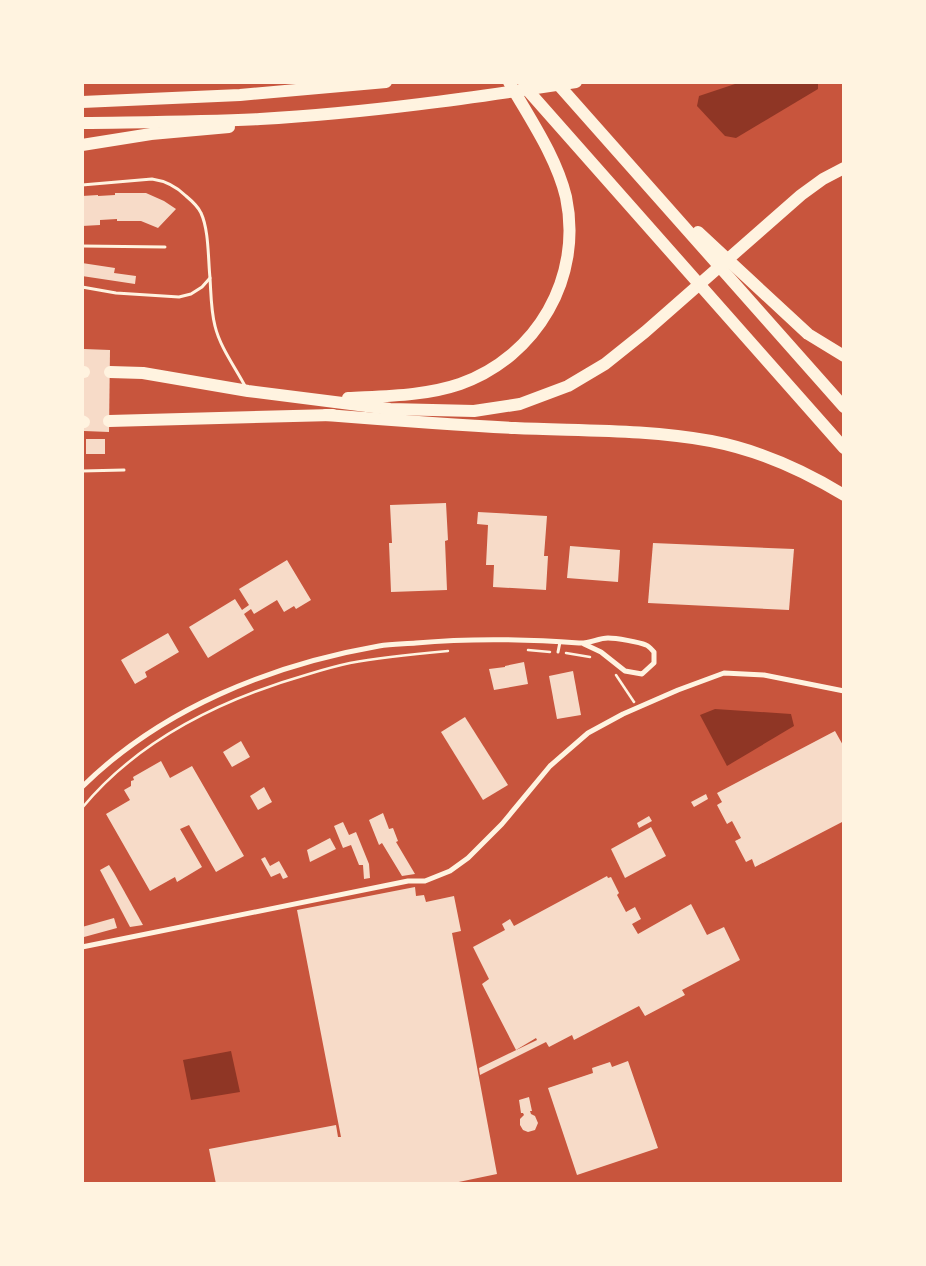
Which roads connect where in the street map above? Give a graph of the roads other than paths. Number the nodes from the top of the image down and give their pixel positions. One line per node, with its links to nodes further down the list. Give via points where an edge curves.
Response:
1 (386, 82): 7 (highway)
2 (509, 82): 22 (highway, via 555,164 565,196 570,226 568,254 562,282 551,307 516,352 499,365 460,384 418,393)
3 (520, 82): 27 (highway)
4 (556, 82): 17 (highway, via 637,174)
5 (576, 82): 9 (highway, via 410,106)
6 (82, 94): 7 (highway)
7 (166, 98): 8 (highway)
8 (82, 102)
9 (259, 119): 10 (highway); 11 (highway, via 231,127 151,134)
10 (82, 124)
11 (82, 145)
12 (844, 168): 24 (highway, via 801,195 645,332 585,377 520,404 474,411)
13 (82, 185): 16 (lane, via 152,179 173,185 201,212)
14 (82, 246): 15 (lane)
15 (165, 247)
16 (210, 278): 18 (lane, via 191,294 179,297 116,293); 21 (lane, via 214,324)
17 (739, 279): 19 (highway, via 808,334); 23 (highway)
18 (82, 286)
19 (844, 356)
20 (110, 372): 21 (highway, via 143,373)
21 (248, 391): 22 (highway)
22 (316, 400): 24 (highway)
23 (844, 407)
24 (390, 409): 25 (highway)
25 (326, 415): 26 (highway); 30 (highway, via 464,426 677,436 713,442 777,460)
26 (109, 421)
27 (844, 448)
28 (124, 470): 29 (lane)
29 (82, 471)
30 (844, 495)
31 (560, 642): 32 (street); 33 (lane); 35 (street, via 481,638 380,646 281,670 232,689 162,724)
32 (584, 644): 32 (street, via 601,652 625,671 642,674 654,663 654,652 646,645 609,638)
33 (558, 652)
34 (844, 691): 36 (street, via 764,675 724,673 637,708 588,734 550,766 502,824 450,871 425,880)
35 (82, 787)
36 (82, 946)

